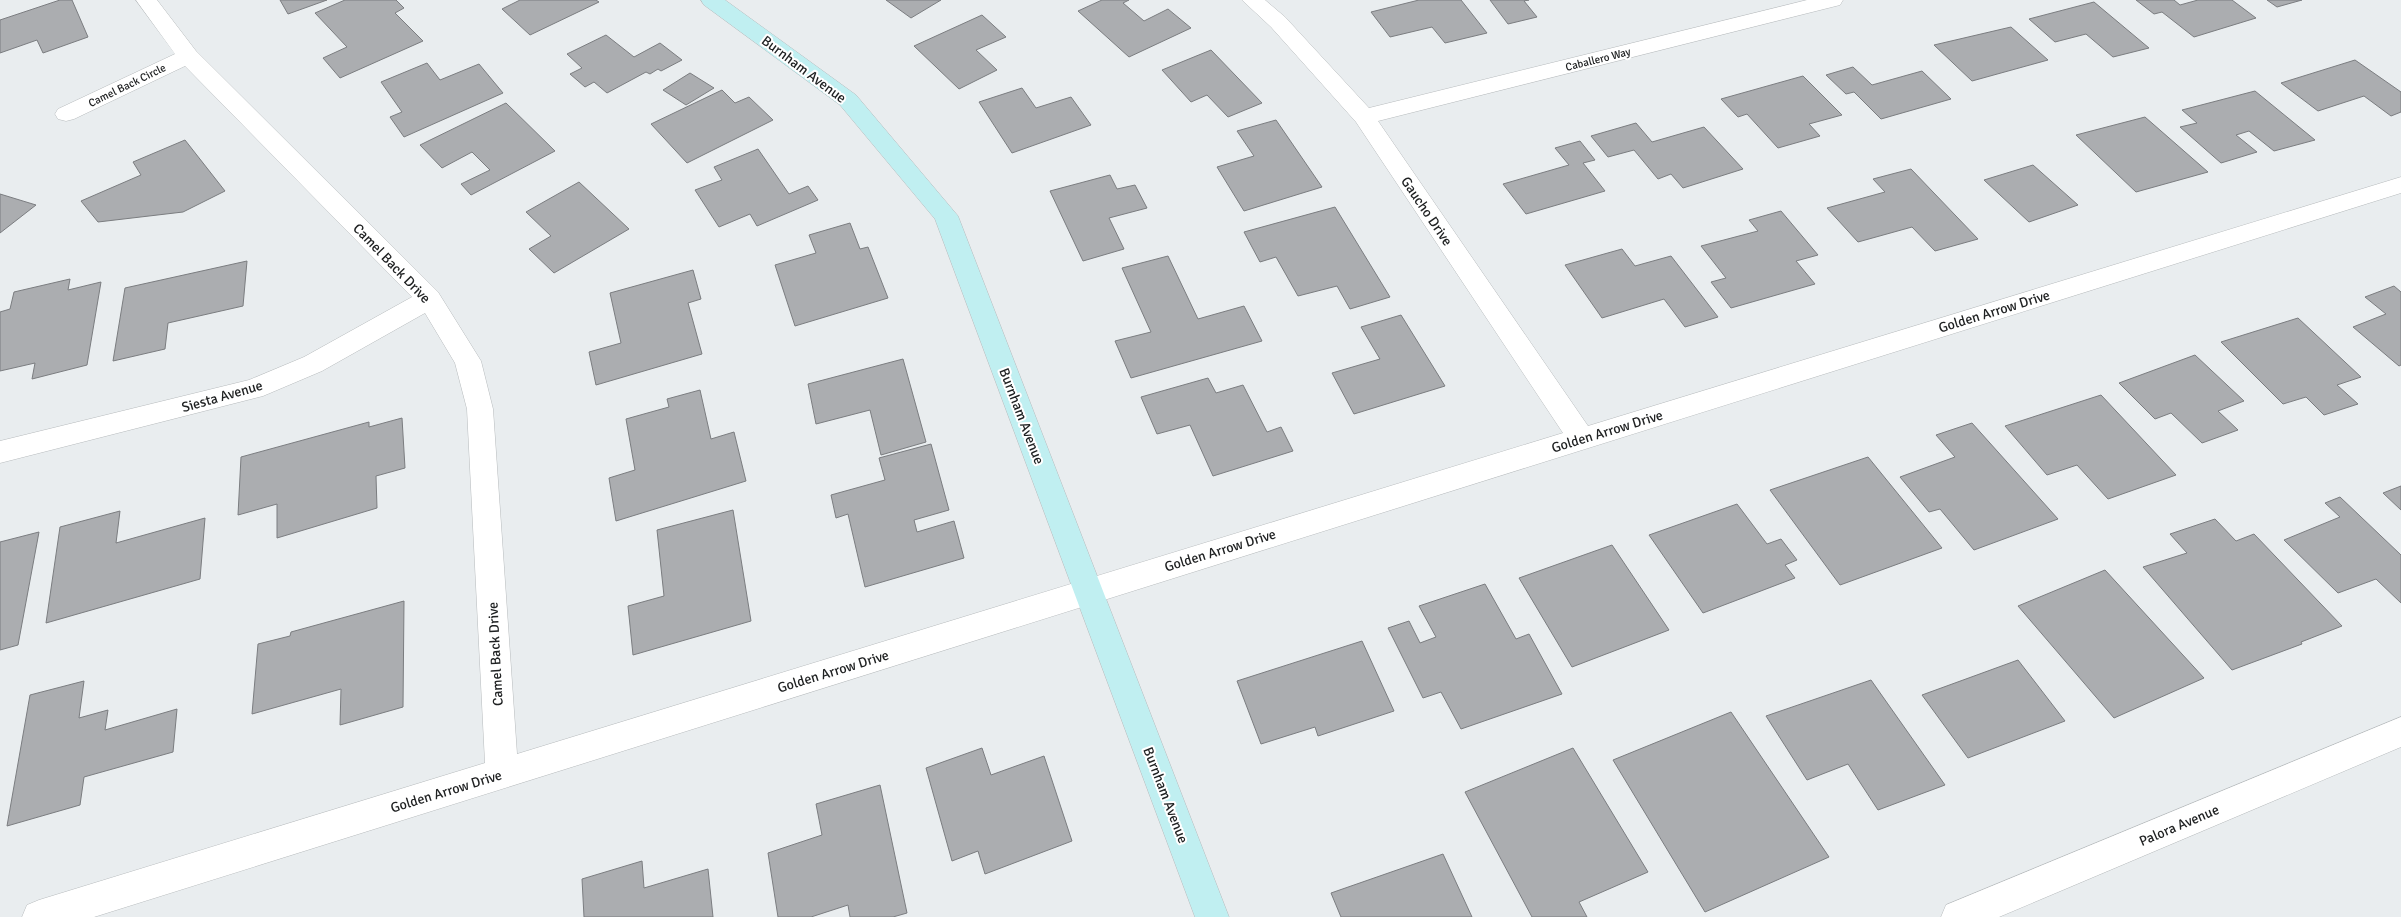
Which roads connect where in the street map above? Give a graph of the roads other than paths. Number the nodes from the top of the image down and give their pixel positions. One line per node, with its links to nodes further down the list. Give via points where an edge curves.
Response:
1 (146, 0): 5 (street, Camel Back Drive)
2 (711, 0): 12 (street, Burnham Avenue, via 848,100 946,216)
3 (1252, 0): 7 (street, Gaucho Drive, via 1278,22)
4 (1833, 0): 7 (street, Caballero Way)
5 (188, 56): 6 (street, Camel Back Circle); 9 (street, Camel Back Drive)
6 (66, 114)
7 (1364, 117): 10 (street, Gaucho Drive)
8 (2401, 185): 10 (street, Golden Arrow Drive)
9 (429, 299): 11 (street, Siesta Avenue, via 313,364 254,389); 14 (street, Camel Back Drive, via 468,361 480,409)
10 (1581, 438): 12 (street, Golden Arrow Drive)
11 (0, 452)
12 (1089, 591): 14 (street, Golden Arrow Drive); 16 (street, Burnham Avenue)
13 (2401, 732): 17 (street, Palora Avenue)
14 (502, 774): 15 (street, Golden Arrow Drive)
15 (39, 917)
16 (1212, 917)
17 (1958, 917)

